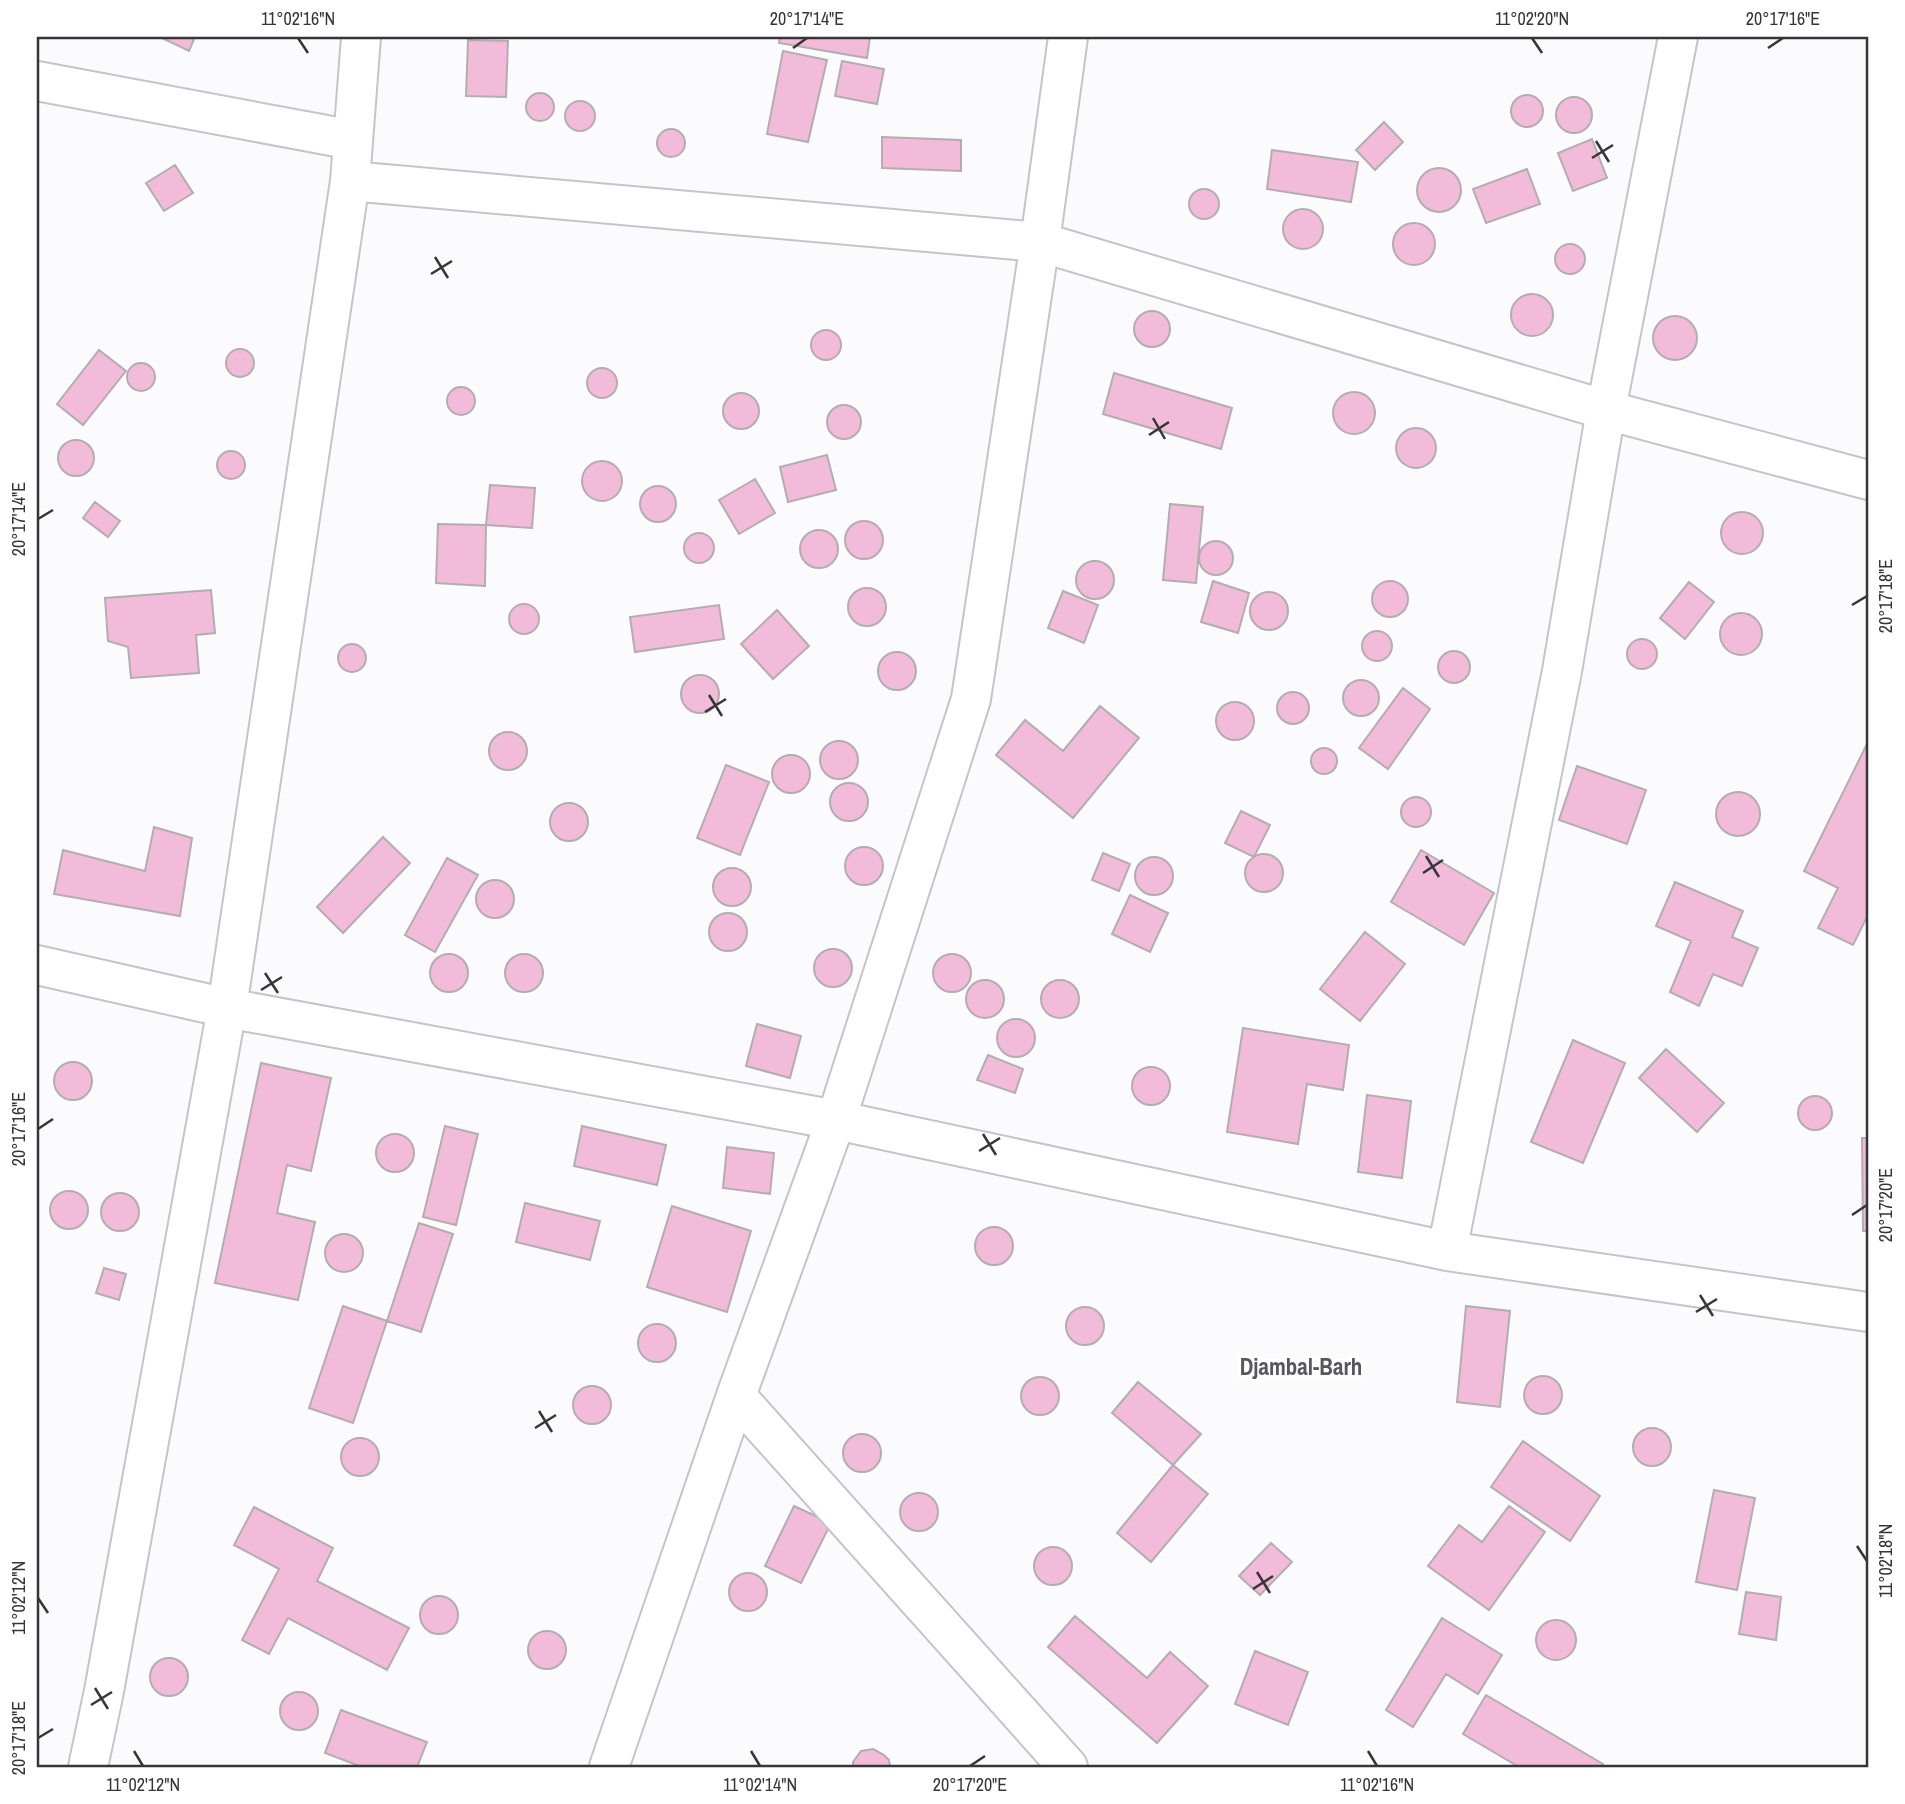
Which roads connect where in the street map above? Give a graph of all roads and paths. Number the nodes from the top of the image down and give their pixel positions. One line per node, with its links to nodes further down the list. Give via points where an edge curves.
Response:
1 (361, 37): 5 (street)
2 (1068, 37): 7 (street)
3 (1678, 37): 8 (street)
4 (37, 81): 5 (street)
5 (353, 140): 6 (street)
6 (350, 181): 7 (street); 11 (street)
7 (1040, 242): 8 (street); 12 (street, via 971,699)
8 (1606, 410): 9 (street); 13 (street, via 1562,671)
9 (1868, 480)
10 (37, 965): 11 (street)
11 (227, 1008): 12 (street); 16 (street)
12 (836, 1120): 13 (street); 15 (street)
13 (1447, 1251): 14 (street)
14 (1868, 1312)
15 (736, 1396): 17 (street); 18 (street)
16 (88, 1767)
17 (609, 1767)
18 (1068, 1767)

